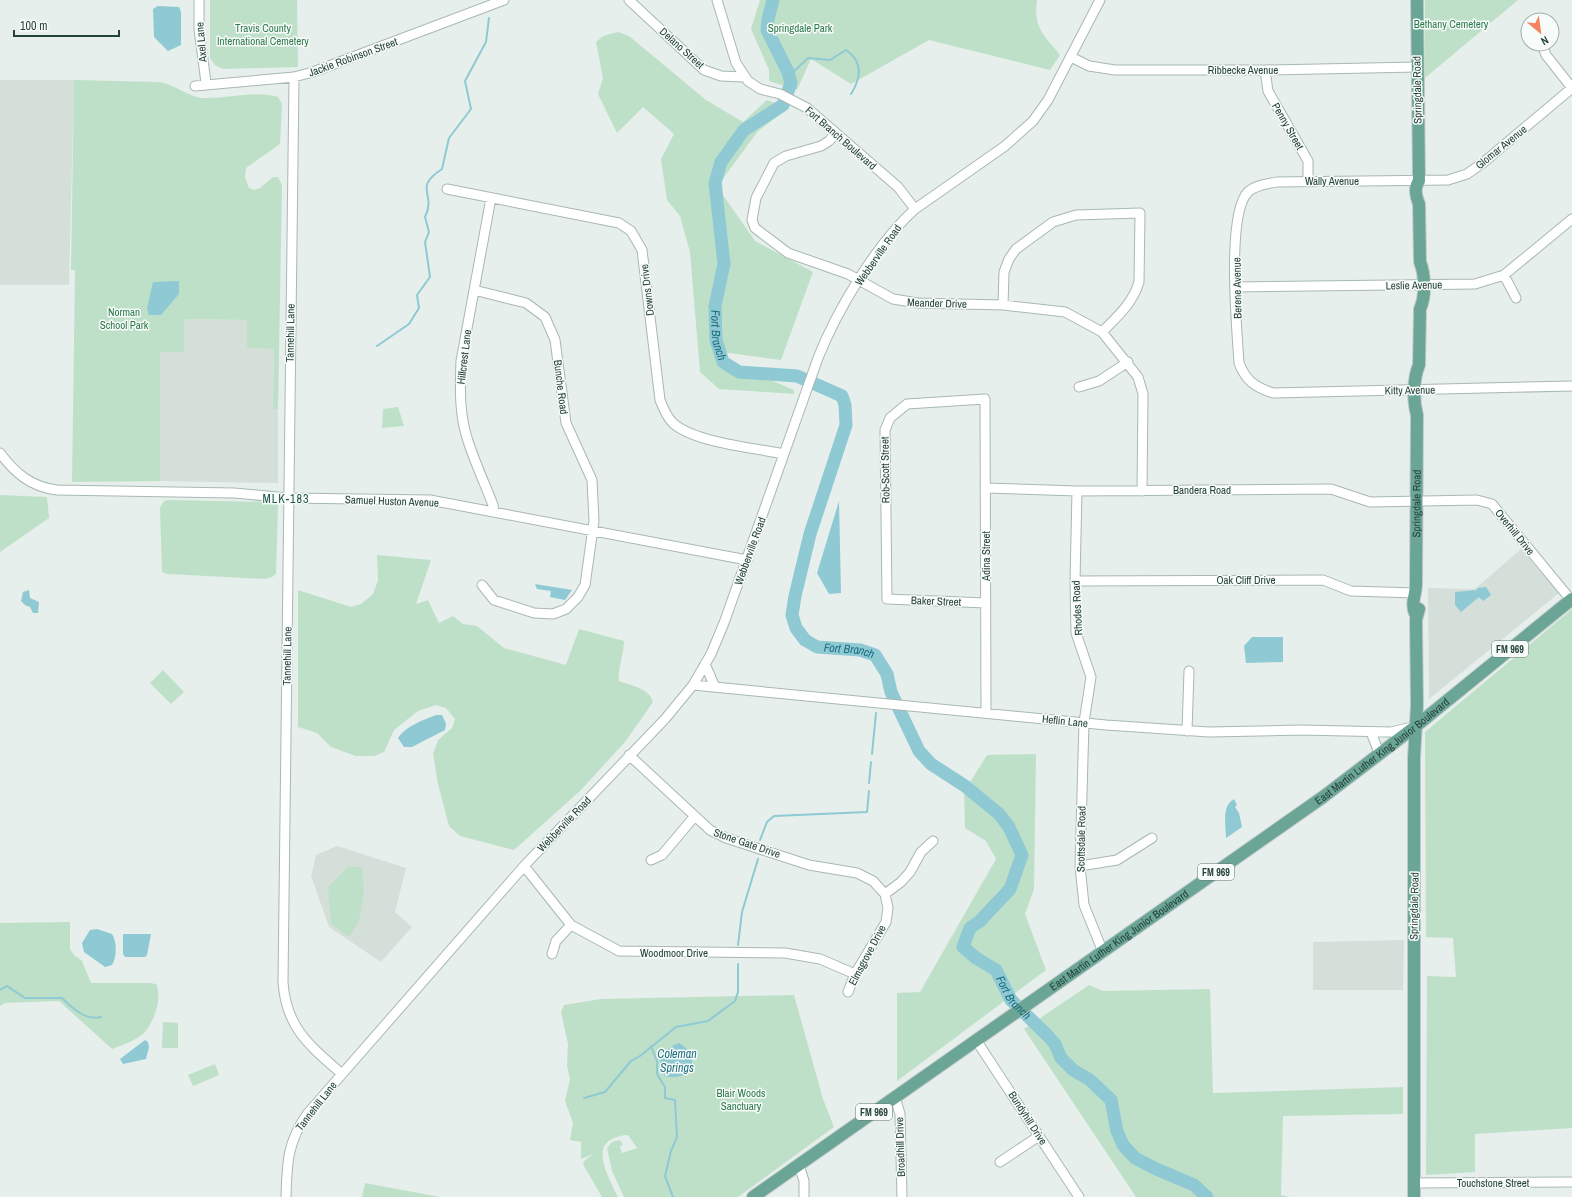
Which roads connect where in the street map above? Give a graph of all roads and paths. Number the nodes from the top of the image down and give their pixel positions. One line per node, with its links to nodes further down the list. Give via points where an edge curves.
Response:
1 (199, 0): 13 (street, Axel Lane, via 199,29)
2 (504, 0): 12 (street, Jackie Robinson Street, via 327,68)
3 (629, 0): 11 (street, Delano Street, via 704,70 721,76)
4 (717, 0): 11 (street, Fort Branch Boulevard, via 726,34)
5 (1100, 0): 8 (street, Webberville Road)
6 (1417, 0): 9 (main road, Springdale Road)
7 (1545, 52): 15 (street)
8 (1071, 57): 10 (street, Ribbecke Avenue, via 1089,66 1105,69); 22 (street, Webberville Road, via 1048,100 1025,129 1005,146)
9 (1417, 67): 10 (street, Ribbecke Avenue); 18 (main road, Springdale Road)
10 (1265, 70): 17 (street, Penny Street, via 1268,91 1308,161)
11 (744, 76): 16 (street, Fort Branch Boulevard, via 755,87 780,94 801,104)
12 (294, 77): 13 (street, Jackie Robinson Street); 43 (street, Tannehill Lane)
13 (206, 83): 14 (street, Jackie Robinson Street)
14 (195, 86)
15 (1572, 88): 18 (street, Glomar Avenue, via 1467,174 1448,180)
16 (836, 133): 22 (street, Fort Branch Boulevard, via 898,187); 25 (street, Meander Drive, via 821,146 786,156 774,164 759,189 752,220 755,228 780,249)
17 (1308, 181): 18 (street, Wally Avenue); 20 (street, Wally Avenue, via 1276,182 1261,185)
18 (1419, 181): 26 (main road, Springdale Road, via 1422,184 1419,204 1420,262 1417,268)
19 (447, 189): 21 (street, Downs Drive)
20 (1248, 192): 27 (street, Berene Avenue, via 1240,207 1237,221)
21 (491, 198): 28 (street, Hillcrest Lane); 39 (street, Downs Drive, via 619,223 631,231 642,250 660,400 668,417 674,424 699,437)
22 (914, 209): 25 (street, Webberville Road, via 893,231)
23 (1572, 219): 24 (street, Leslie Avenue)
24 (1504, 275): 26 (street, Leslie Avenue, via 1475,284); 29 (street)
25 (860, 280): 30 (street, Meander Drive, via 884,295 910,303); 39 (street, Webberville Road, via 826,337)
26 (1420, 286): 27 (street, Leslie Avenue); 36 (main road, Springdale Road, via 1417,302 1420,309 1419,365 1416,372)
27 (1235, 287): 33 (street, Berene Avenue, via 1239,363)
28 (474, 290): 45 (street, Hillcrest Lane, via 461,361 460,399 467,440); 46 (street, Bunche Road, via 526,303 545,316 555,340 566,423 592,480)
29 (1516, 298)
30 (1002, 305): 31 (street, Meander Drive, via 1065,312); 31 (street, via 1004,272 1008,259 1016,249 1053,222 1076,215 1140,213 1139,282 1136,293)
31 (1102, 332): 32 (street, Meander Drive)
32 (1128, 362): 35 (street, via 1099,381); 42 (street, Meander Drive, via 1138,377 1143,394)
33 (1251, 384): 36 (street, Kitty Avenue, via 1273,393)
34 (1572, 386): 36 (street, Kitty Avenue)
35 (1079, 387)
36 (1418, 390): 44 (main road, Springdale Road, via 1415,407)
37 (985, 400): 40 (street, Adina Street); 51 (street, Rob-Scott Street, via 907,404 890,418 884,430)
38 (0, 453): 43 (street, Samuel Huston Avenue, via 13,470 42,488 234,492)
39 (784, 454): 47 (street, Webberville Road)
40 (985, 488): 41 (street, Bandera Road); 53 (street, Adina Street)
41 (1077, 490): 42 (street, Bandera Road); 48 (street, Rhodes Road)
42 (1142, 491): 44 (street, Bandera Road, via 1331,489 1370,502)
43 (288, 498): 45 (street, Samuel Huston Avenue, via 421,500); 78 (street, Tannehill Lane, via 284,992 290,1014 301,1035)
44 (1416, 502): 50 (main road, Springdale Road); 52 (street, Overhill Drive, via 1477,500 1492,504)
45 (494, 512): 46 (street, Samuel Huston Avenue)
46 (594, 530): 47 (street, Samuel Huston Avenue); 49 (street, Bunche Road, via 585,585 566,609 553,614 534,613 494,600)
47 (747, 560): 54 (street, Webberville Road, via 718,640)
48 (1074, 581): 50 (street, Oak Cliff Drive, via 1323,580 1351,591); 59 (street, Rhodes Road, via 1076,633 1090,677)
49 (482, 585)
50 (1416, 593): 60 (main road, Springdale Road, via 1413,598 1416,615)
51 (887, 599): 53 (street, Baker Street)
52 (1571, 599): 60 (main road, East Martin Luther King Junior Boulevard / FM 969)
53 (986, 603): 58 (street, Adina Street)
54 (705, 664): 56 (street, Webberville Road); 57 (street)
55 (1189, 671): 61 (street)
56 (693, 685): 57 (street, Heflin Lane); 64 (street, Webberville Road)
57 (714, 687): 58 (street, Heflin Lane)
58 (986, 712): 59 (street, Heflin Lane)
59 (1084, 722): 61 (street, Heflin Lane); 70 (street, Scottsdale Road)
60 (1416, 726): 62 (street, Heflin Lane, via 1391,732); 63 (main road, East Martin Luther King Junior Boulevard / FM 969); 84 (main road, Springdale Road)
61 (1187, 731): 62 (street, Heflin Lane)
62 (1371, 732): 63 (street)
63 (1379, 753): 73 (main road, East Martin Luther King Junior Boulevard / FM 969, via 1323,797)
64 (629, 755): 65 (street, Stone Gate Drive); 69 (street, Webberville Road)
65 (694, 817): 68 (street, via 662,855); 71 (street, Stone Gate Drive, via 710,830 726,838 809,865 857,873 873,881)
66 (1152, 838): 70 (street, via 1117,860)
67 (933, 841): 71 (street, via 921,852 901,882)
68 (651, 860)
69 (524, 866): 72 (street, Woodmoor Drive); 78 (street, Webberville Road)
70 (1080, 866): 73 (street, Scottsdale Road, via 1084,905)
71 (885, 894): 75 (street, Elmsgrove Drive, via 888,908 886,922)
72 (571, 925): 74 (street, via 556,941); 75 (street, Woodmoor Drive, via 619,951 785,953 820,959)
73 (1103, 952): 77 (main road, East Martin Luther King Junior Boulevard / FM 969)
74 (552, 954)
75 (856, 974): 76 (street, Elmsgrove Drive)
76 (848, 992)
77 (976, 1040): 79 (main road, East Martin Luther King Junior Boulevard / FM 969); 80 (street, Bundyhill Drive)
78 (342, 1074): 85 (street, Tannehill Lane, via 308,1114 294,1137 288,1160)
79 (894, 1097): 82 (main road, East Martin Luther King Junior Boulevard / FM 969); 88 (street, Broadhill Drive, via 900,1114)
80 (1040, 1136): 81 (street); 89 (street, Bundyhill Drive)
81 (1000, 1162)
82 (799, 1165): 86 (main road, East Martin Luther King Junior Boulevard / FM 969); 87 (street, via 804,1181)
83 (1572, 1182): 84 (street, Touchstone Street)
84 (1414, 1183): 90 (main road, Springdale Road)
85 (286, 1197)
86 (753, 1197)
87 (804, 1197)
88 (902, 1197)
89 (1079, 1197)
90 (1414, 1197)

